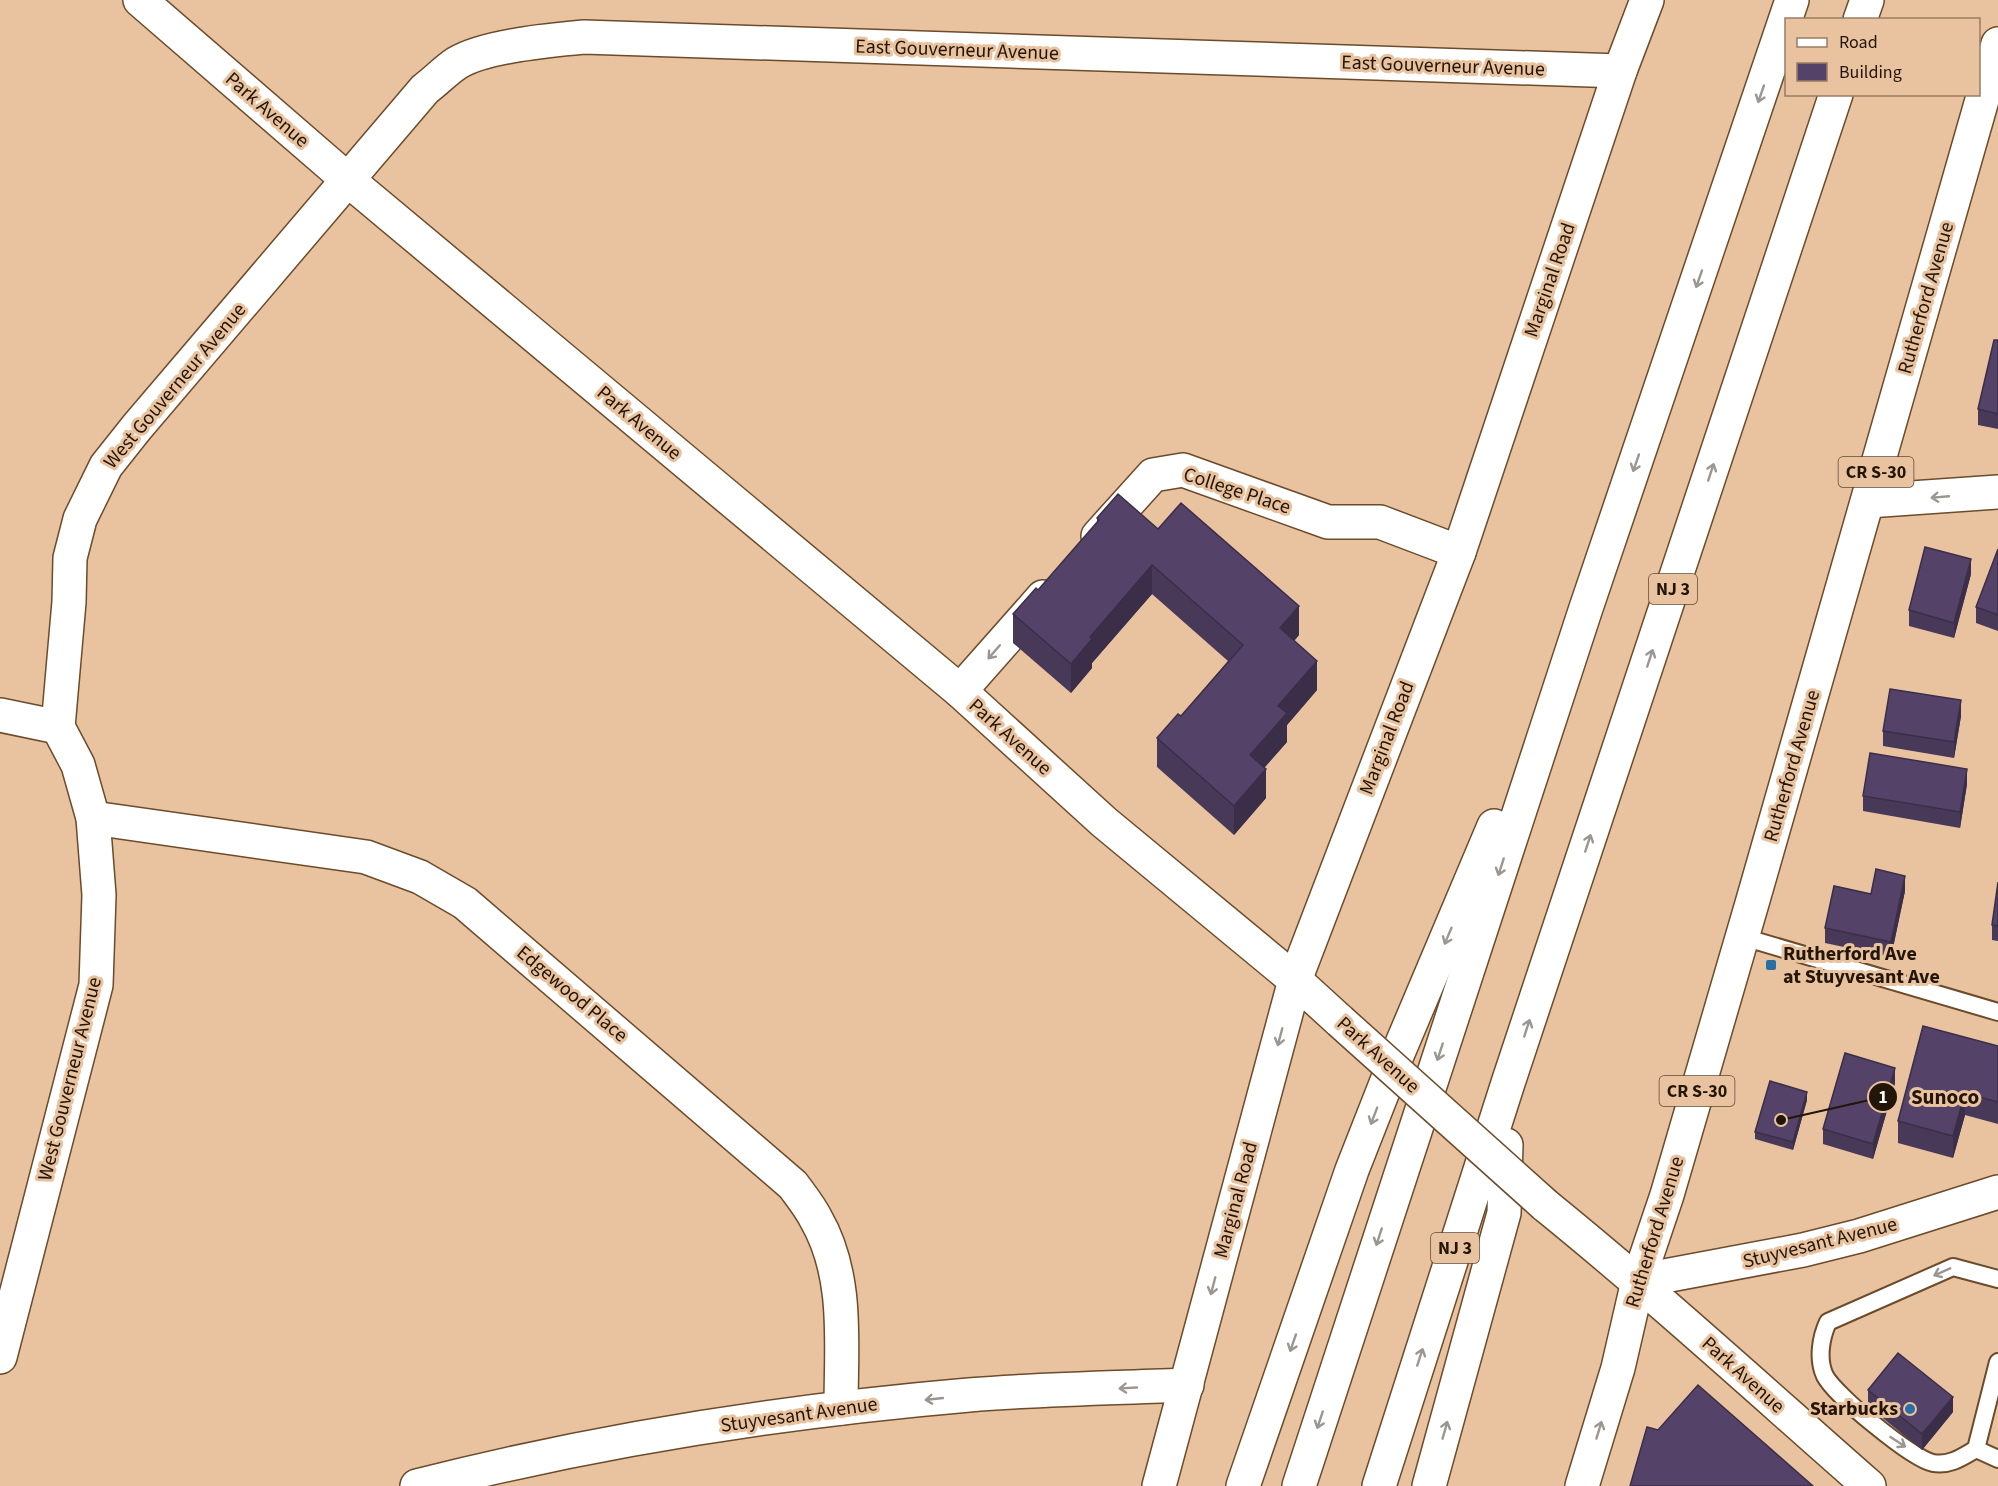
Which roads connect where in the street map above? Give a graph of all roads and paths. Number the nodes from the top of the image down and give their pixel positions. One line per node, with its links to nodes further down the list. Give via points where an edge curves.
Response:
1 (140, 0): 11 (main road, Park Avenue)
2 (1647, 0): 9 (main road, Marginal Road)
3 (1792, 0): 5 (main road, one-way to 5)
4 (1867, 0): 6 (main road)
5 (1786, 18)
6 (1861, 18)
7 (1785, 21): 15 (main road, one-way to 15)
8 (1998, 44): 13 (main road, Rutherford Avenue / CR S-30)
9 (1620, 71): 11 (main road, East Gouverneur Avenue, via 572,38 501,49 459,62 425,89); 14 (main road, Marginal Road)
10 (1835, 96): 23 (main road, NJ 3, one-way to 10)
11 (348, 180): 16 (main road, Park Avenue); 18 (main road, West Gouverneur Avenue, via 106,466 80,519 70,558)
12 (1998, 492): 13 (main road, one-way to 13)
13 (1868, 501): 20 (main road, Rutherford Avenue / CR S-30)
14 (1459, 552): 16 (main road, College Place, one-way to 16, via 1380,522 1328,522 1183,470 1153,475); 21 (main road, Marginal Road)
15 (1585, 611): 36 (main road, one-way to 36, via 1373,1117); 37 (main road, one-way to 37)
16 (960, 691): 21 (main road, Park Avenue, via 1104,822)
17 (0, 715): 18 (main road)
18 (58, 727): 19 (main road, West Gouverneur Avenue, via 78,765)
19 (93, 818): 27 (main road, West Gouverneur Avenue, via 99,895 96,985); 30 (main road, Edgewood Place, via 366,857 420,877 465,903 793,1185 817,1220 833,1260 841,1301)
20 (1743, 937): 22 (lane); 26 (main road, Rutherford Avenue / CR S-30)
21 (1295, 980): 26 (main road, Park Avenue, bridge, via 1545,1205); 29 (main road, Marginal Road, one-way to 29)
22 (1998, 1012)
23 (1508, 1083): 38 (main road, NJ 3, one-way to 23); 39 (main road, one-way to 23, via 1504,1213)
24 (1998, 1192): 26 (main road, Stuyvesant Avenue, via 1814,1248)
25 (1998, 1279): 31 (lane, one-way to 31, via 1953,1267 1828,1322 1821,1337 1825,1376 1856,1409 1892,1438 1931,1463 1953,1463)
26 (1638, 1281): 33 (main road, Park Avenue); 40 (main road, Rutherford Avenue / CR S-30, one-way to 26, via 1618,1368)
27 (0, 1358)
28 (1998, 1362): 31 (lane)
29 (1187, 1385): 30 (main road, Stuyvesant Avenue, one-way to 30, via 971,1395); 35 (main road, Marginal Road)
30 (841, 1408): 34 (main road, Stuyvesant Avenue, via 762,1418 499,1465)
31 (1976, 1449): 32 (lane)
32 (1998, 1459)
33 (1861, 1483)
34 (417, 1486)
35 (1159, 1486)
36 (1243, 1486)
37 (1299, 1486)
38 (1379, 1486)
39 (1429, 1486)
40 (1582, 1486)

